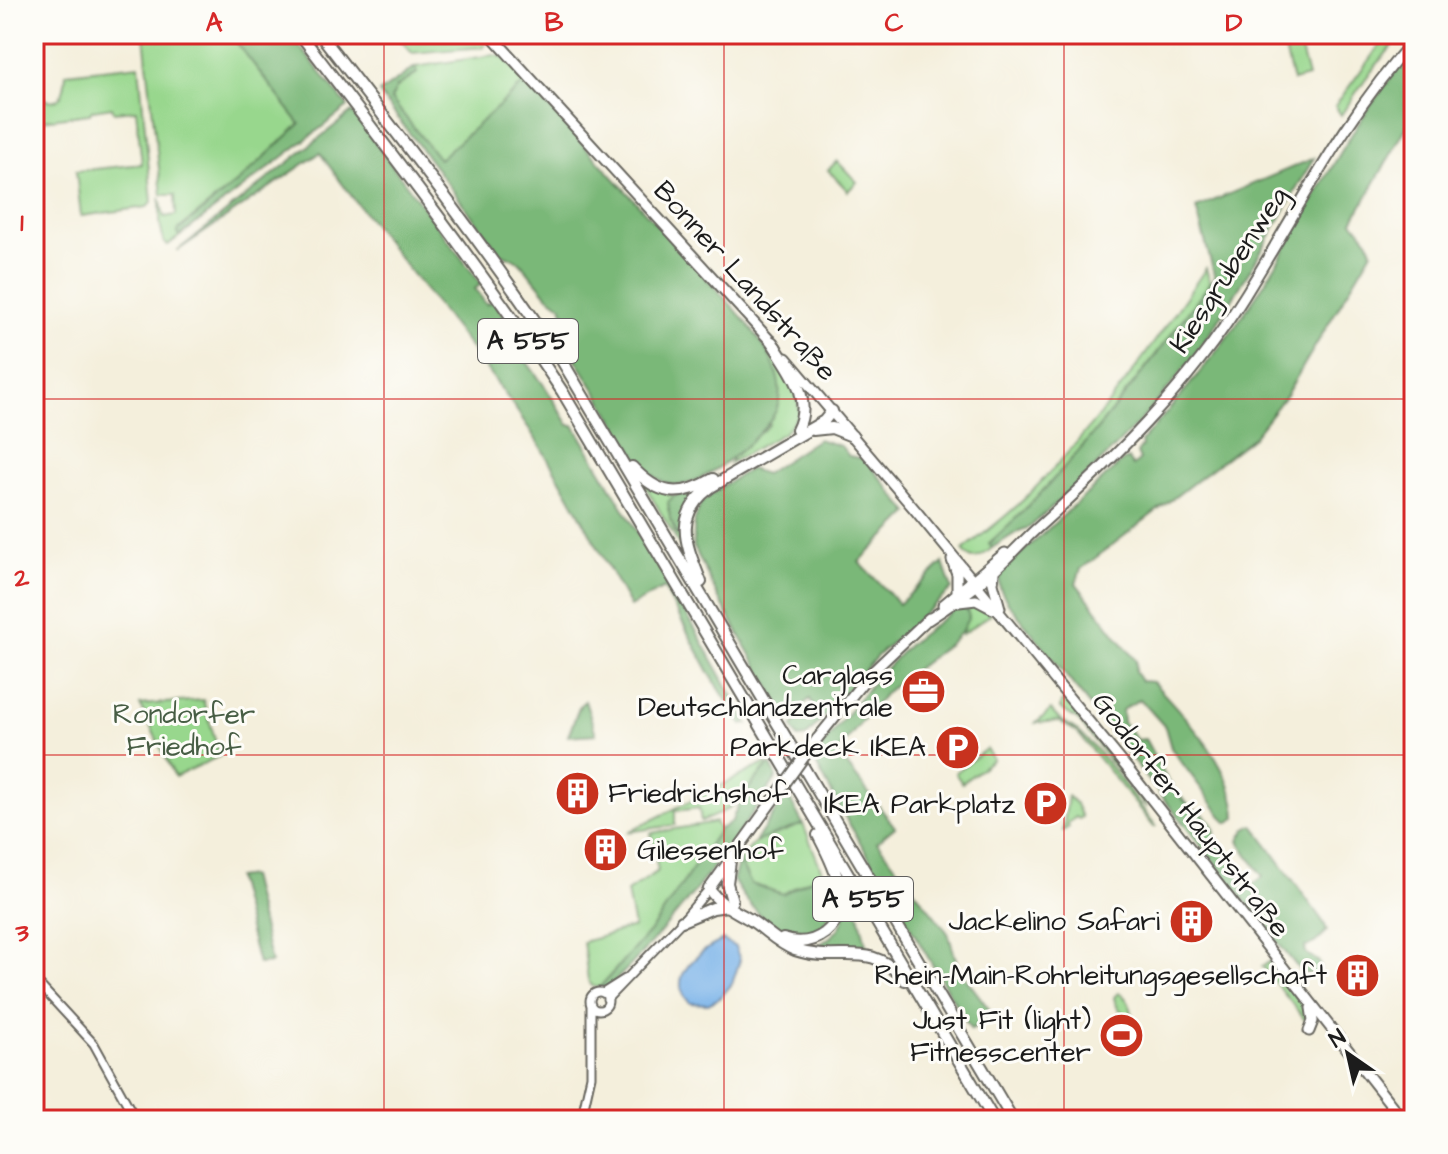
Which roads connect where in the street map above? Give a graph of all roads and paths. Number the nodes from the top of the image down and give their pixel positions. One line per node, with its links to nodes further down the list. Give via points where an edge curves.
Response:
1 (300, 34): 19 (highway, A 555, via 479,270 554,379)
2 (320, 34): 9 (highway, A 555, via 523,302)
3 (490, 34): 5 (main road, Bonner Landstraße)
4 (1414, 40): 12 (main road, Kiesgrubenweg, via 1359,107 1243,299 1194,367 1129,442)
5 (772, 342): 6 (main road, Bonner Landstraße); 7 (highway, via 803,399)
6 (832, 411): 7 (highway); 8 (main road, Bonner Landstraße)
7 (802, 431): 8 (highway, via 832,428); 9 (highway, via 705,484 676,493 648,483); 18 (highway, via 711,487 687,516 690,554)
8 (852, 436): 10 (main road, Bonner Landstraße)
9 (617, 451): 18 (highway, A 555)
10 (948, 550): 11 (main road, Bonner Landstraße); 14 (main road)
11 (960, 565): 12 (main road); 13 (main road, Bonner Landstraße)
12 (992, 567): 13 (main road, Kiesgrubenweg); 16 (main road)
13 (975, 582): 14 (main road, Kiesgrubenweg); 15 (main road, Kiesgrubenweg); 16 (main road, Godorfer Hauptstraße)
14 (957, 591): 17 (main road, Kiesgrubenweg)
15 (951, 604): 16 (main road, Godorfer Hauptstraße, via 976,600); 17 (main road, Kiesgrubenweg)
16 (1002, 615): 28 (main road, Godorfer Hauptstraße)
17 (928, 620): 20 (main road, Kiesgrubenweg, bridge, via 868,676)
18 (724, 631): 34 (highway, A 555)
19 (800, 793): 24 (highway, via 835,871 839,913 827,932 807,942); 27 (highway, A 555)
20 (730, 861): 21 (main road, Kiesgrubenweg); 22 (highway)
21 (709, 889): 22 (highway); 23 (street, Kiesgrubenweg)
22 (730, 904): 23 (highway); 24 (highway)
23 (682, 921): 26 (street, Kiesgrubenweg)
24 (768, 933): 27 (highway, via 796,950 856,953 884,961)
25 (34, 979): 31 (street, via 94,1044)
26 (605, 996): 29 (street, via 606,1005); 29 (street, via 592,995)
27 (926, 1005): 33 (highway, A 555)
28 (1311, 1005): 30 (main road); 35 (main road, Godorfer Hauptstraße)
29 (595, 1007): 32 (street, via 590,1023 591,1076)
30 (1309, 1031)
31 (136, 1120)
32 (581, 1120)
33 (994, 1120)
34 (1013, 1120)
35 (1403, 1120)

